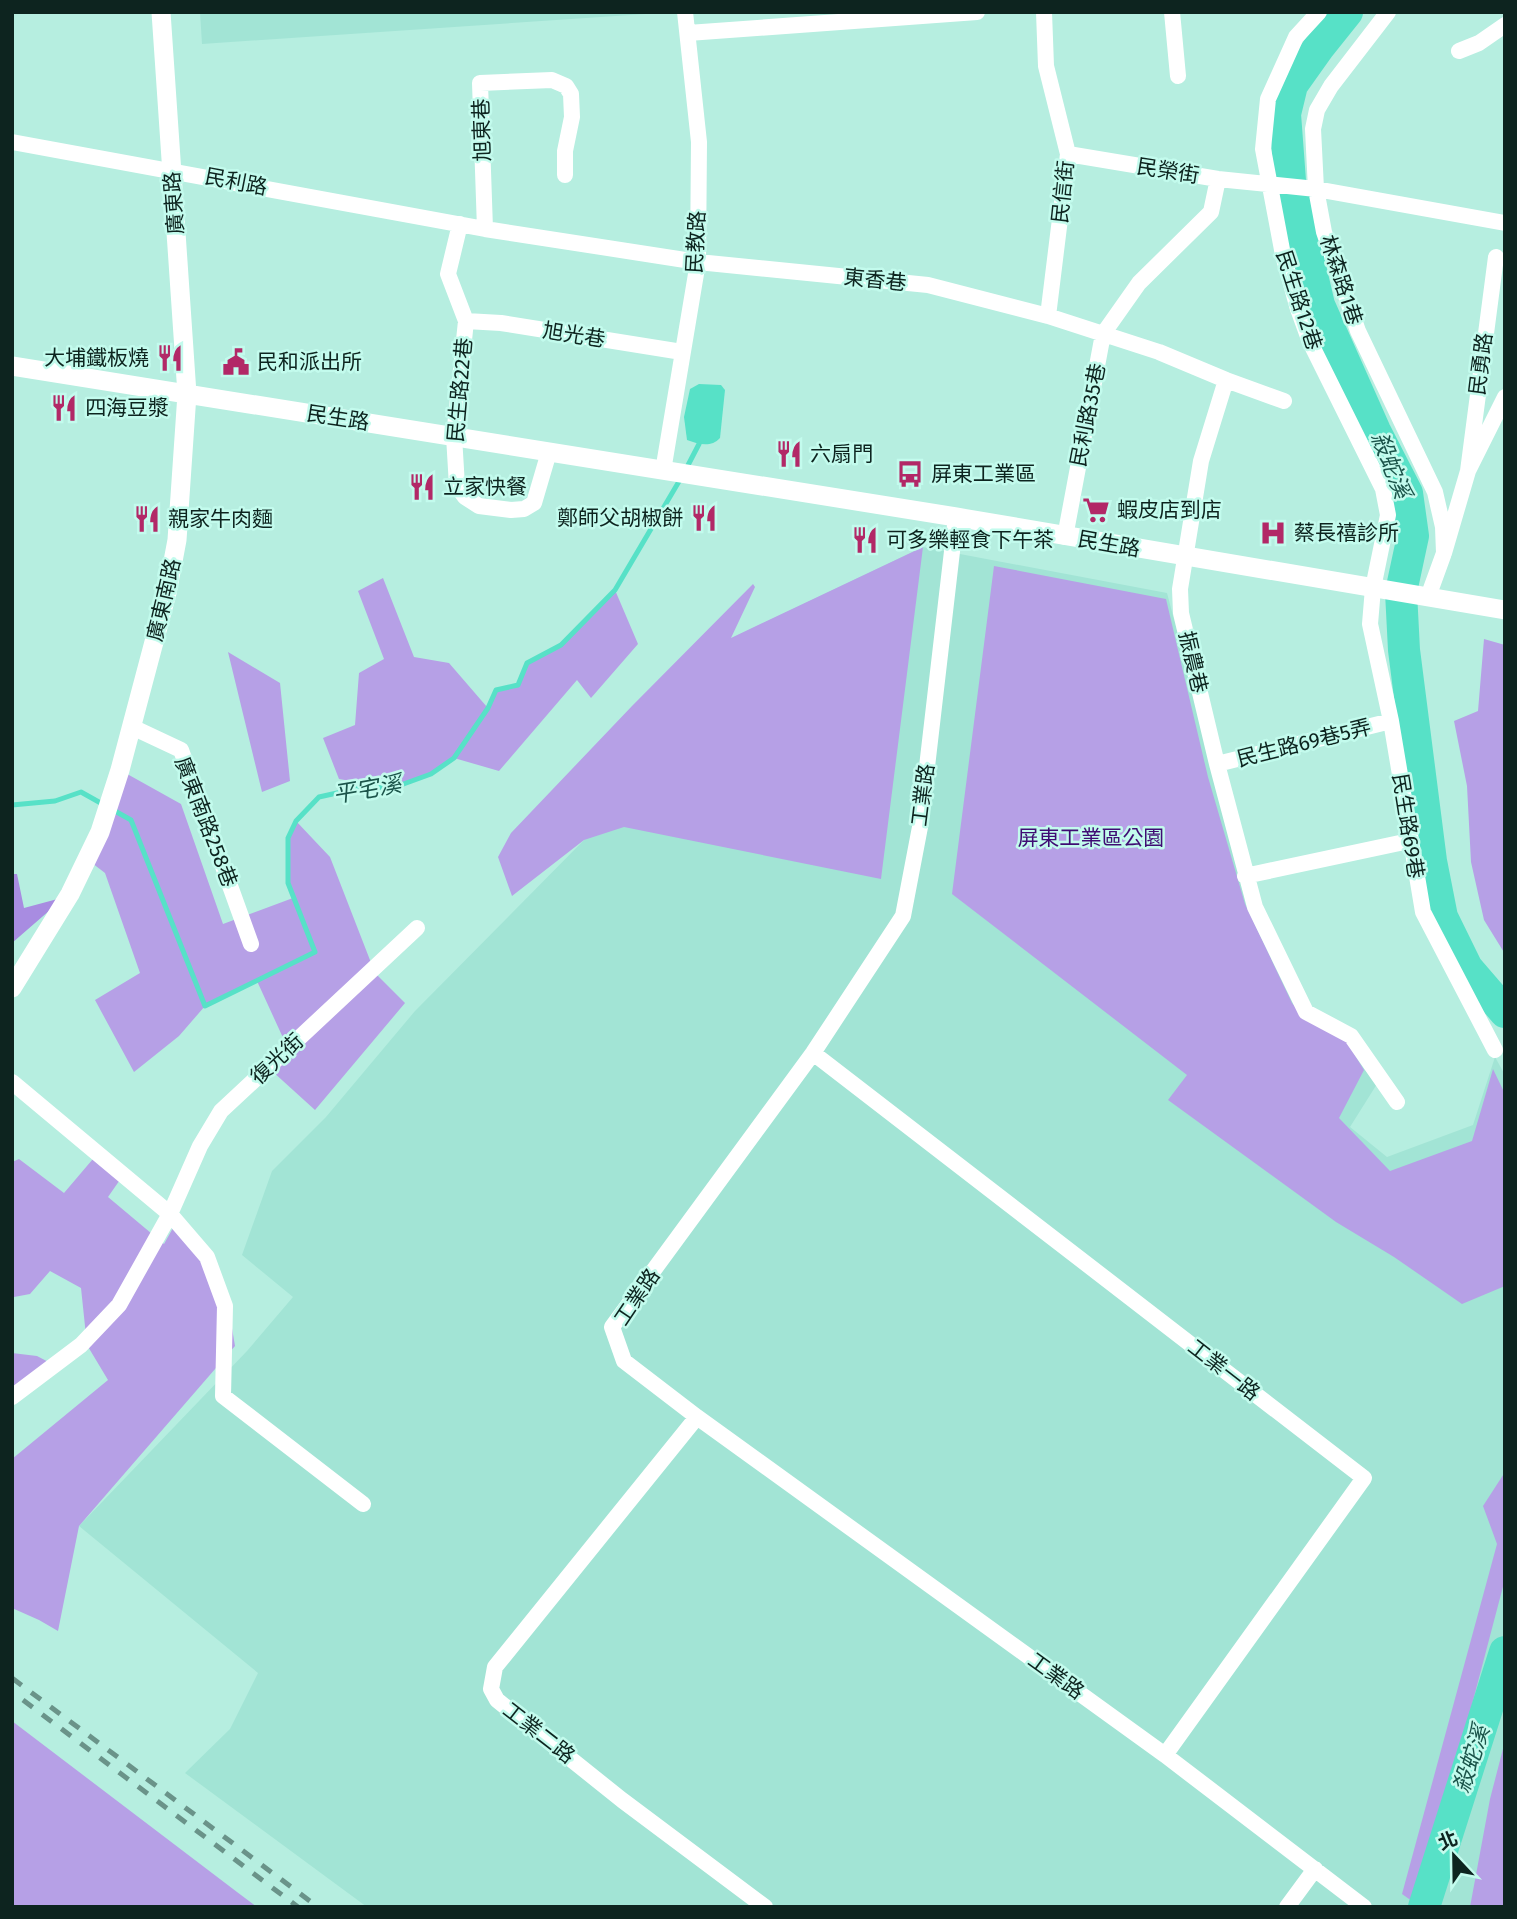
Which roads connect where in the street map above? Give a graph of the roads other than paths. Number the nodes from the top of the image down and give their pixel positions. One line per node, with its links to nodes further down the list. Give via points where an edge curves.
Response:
1 (161, 12): 14 (street, 廣東路)
2 (685, 12): 9 (street, 民教路)
3 (977, 12): 9 (street)
4 (1044, 12): 13 (street, 民信街, via 1045,66)
5 (1172, 12): 11 (street)
6 (1319, 12): 17 (street, 民生路12巷, via 1296,37 1268,99 1263,149)
7 (1388, 12): 18 (street, 林森路1巷, via 1317,110 1313,129)
8 (1505, 25): 10 (street)
9 (688, 33): 23 (street, 民教路, via 699,142)
10 (1459, 51)
11 (1178, 76)
12 (12, 142): 14 (street, 民利路)
13 (1068, 154): 16 (street, 民榮街); 24 (street, 民信街)
14 (172, 170): 20 (street, 民利路); 30 (street, 廣東路)
15 (565, 175): 21 (street, 旭東巷, via 572,117 566,86 552,80 480,83)
16 (1218, 179): 17 (street, 民榮街); 26 (street, via 1212,212 1139,283)
17 (1269, 183): 18 (street, 民榮街); 41 (street, 民生路12巷, via 1297,309 1383,489 1388,515)
18 (1316, 188): 19 (street); 39 (street, 林森路1巷, via 1324,232 1358,331 1435,492)
19 (1505, 223)
20 (460, 224): 21 (street); 25 (street, via 448,274)
21 (485, 229): 23 (street)
22 (1496, 257): 36 (street, 民勇路)
23 (698, 262): 24 (street, 東香巷, via 928,285); 27 (street, 民教路)
24 (1048, 316): 26 (street)
25 (466, 321): 27 (street, 旭光巷); 33 (street, 民生路22巷)
26 (1103, 334): 29 (street); 38 (street, 民利路35巷)
27 (682, 352): 35 (street, 民教路)
28 (12, 366): 30 (street, 民生路)
29 (1226, 380): 32 (street); 40 (street, via 1201,461)
30 (187, 394): 33 (street, 民生路); 45 (street, 廣東南路, via 177,540)
31 (1505, 397): 36 (street, 民勇路)
32 (1284, 401)
33 (454, 436): 34 (street, 民生路); 34 (street, 民生路22巷, via 457,486 479,506 511,510 534,503)
34 (549, 452): 35 (street, 民生路)
35 (663, 471): 37 (street, 民生路)
36 (1468, 471): 39 (street, 民勇路)
37 (956, 517): 38 (street, 民生路); 53 (street, 工業路, via 920,827 903,916)
38 (1065, 537): 40 (street, 民生路)
39 (1444, 553): 42 (street, 民勇路)
40 (1185, 557): 41 (street, 民生路); 46 (street, 振農巷, via 1181,612)
41 (1373, 588): 42 (street, 民生路); 44 (street, 民生路69巷, via 1370,624)
42 (1428, 597): 43 (street)
43 (1505, 610)
44 (1391, 721): 46 (street, 民生路69巷5弄); 47 (street, 民生路69巷)
45 (132, 727): 50 (street, 廣東南路258巷, via 181,750); 51 (street, 廣東南路, via 88,860)
46 (1217, 764): 48 (street)
47 (1409, 841): 48 (street); 52 (street, 民生路69巷, via 1423,912)
48 (1245, 876): 55 (street, via 1255,907 1306,1012 1351,1036)
49 (417, 928): 56 (street, 復光街, via 221,1111)
50 (251, 944)
51 (12, 988)
52 (1494, 1050)
53 (813, 1053): 58 (street, 工業路, via 612,1326 624,1361); 60 (street, 工業一路, via 1364,1478)
54 (12, 1082): 56 (street)
55 (1397, 1102)
56 (170, 1214): 57 (street, 復光街, via 119,1304 81,1345); 59 (street, via 207,1257 225,1306 223,1396)
57 (12, 1397)
58 (697, 1417): 60 (street, 工業路); 62 (street, 工業二路, via 495,1667 491,1689 497,1700 622,1800)
59 (363, 1504)
60 (1165, 1755): 61 (street, 工業路)
61 (1315, 1869): 63 (street); 64 (street, 工業路)
62 (765, 1907)
63 (1287, 1907)
64 (1364, 1907)

